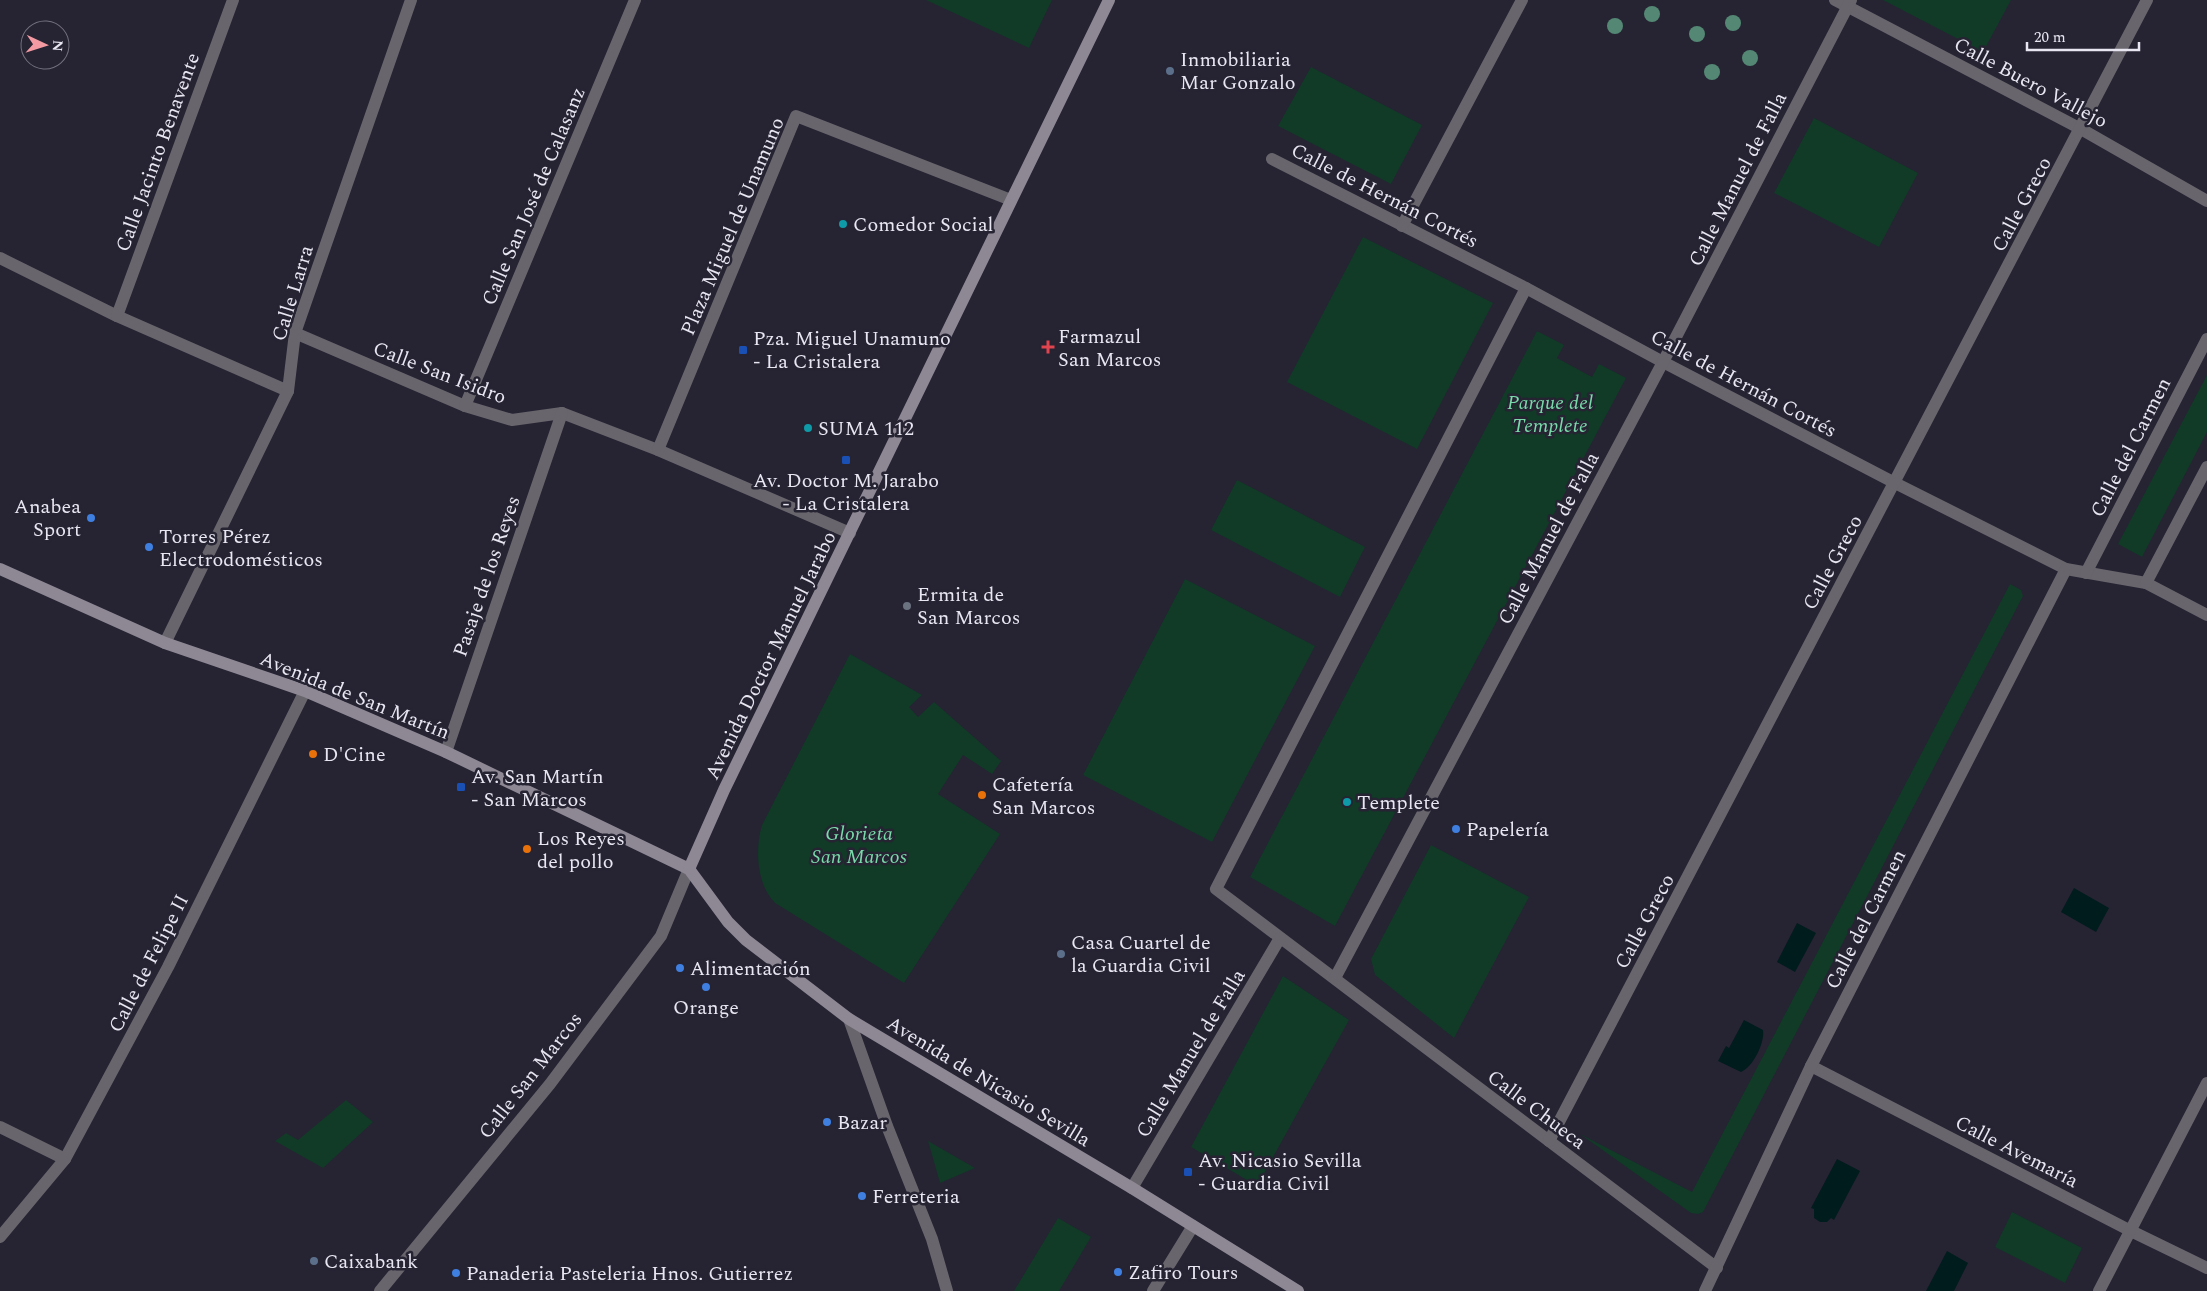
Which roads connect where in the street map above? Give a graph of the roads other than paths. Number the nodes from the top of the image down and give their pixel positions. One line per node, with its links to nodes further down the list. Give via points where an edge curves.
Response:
1 (233, 0): 16 (street, Calle Jacinto Benavente)
2 (412, 0): 17 (street, Calle Larra)
3 (635, 0): 21 (street, Calle San José de Calasanz)
4 (1109, 0): 11 (main road, Avenida Doctor Manuel Jarabo)
5 (1522, 0): 13 (street)
6 (1835, 0): 8 (street, Calle Buero Vallejo)
7 (2147, 0): 9 (street, Calle Greco)
8 (1849, 3): 9 (street, Calle Buero Vallejo); 19 (street, Calle Manuel de Falla)
9 (2081, 130): 12 (street, Calle Buero Vallejo); 25 (street, Calle Greco)
10 (1272, 159): 13 (street, Calle de Hernán Cortés)
11 (1011, 200): 23 (street, Plaza Miguel de Unamuno, via 796,116); 26 (main road, Avenida Doctor Manuel Jarabo)
12 (2207, 201)
13 (1402, 226): 15 (street, Calle de Hernán Cortés)
14 (0, 258): 16 (street)
15 (1526, 288): 19 (street, Calle de Hernán Cortés); 36 (street, via 1216,889)
16 (117, 316): 20 (street)
17 (295, 334): 20 (street, Calle Larra); 21 (street, Calle San Isidro)
18 (2207, 339): 29 (street, Calle del Carmen)
19 (1663, 362): 25 (street, Calle de Hernán Cortés); 37 (street, Calle Manuel de Falla)
20 (288, 390): 32 (street, Calle Larra)
21 (465, 406): 22 (street, Calle San Isidro, via 512,420)
22 (562, 413): 23 (street, Calle San Isidro); 34 (street, Pasaje de los Reyes)
23 (658, 450): 26 (street)
24 (2207, 467): 30 (street)
25 (1895, 483): 28 (street, Calle de Hernán Cortés); 42 (street, Calle Greco)
26 (850, 533): 35 (main road, Avenida Doctor Manuel Jarabo, via 724,790)
27 (0, 569): 32 (main road, Avenida de San Martín)
28 (2066, 569): 29 (street, Calle de Hernán Cortés); 39 (street, Calle del Carmen)
29 (2086, 573): 30 (street, Calle de Hernán Cortés)
30 (2146, 583): 31 (street, Calle de Hernán Cortés)
31 (2207, 615)
32 (165, 643): 33 (main road, Avenida de San Martín)
33 (305, 691): 34 (main road, Avenida de San Martín); 43 (street, Calle de Felipe II, via 168,967)
34 (446, 752): 35 (main road, Avenida de San Martín)
35 (689, 869): 38 (main road, Avenida de Nicasio Sevilla, via 728,922 746,940); 50 (street, Calle San Marcos, via 661,936 550,1084)
36 (1280, 938): 37 (street); 44 (street, Calle Manuel de Falla)
37 (1335, 978): 42 (street, Calle Chueca)
38 (849, 1019): 44 (main road, Avenida de Nicasio Sevilla); 51 (street, via 932,1239)
39 (1811, 1066): 46 (street, Calle Avemaría); 48 (street, Calle del Carmen)
40 (2207, 1083): 46 (street)
41 (0, 1127): 43 (street)
42 (1549, 1141): 48 (street, Calle Chueca)
43 (65, 1159): 47 (street, Calle de Felipe II)
44 (1132, 1188): 45 (main road, Avenida de Nicasio Sevilla)
45 (1193, 1226): 52 (street); 53 (main road, Avenida de Nicasio Sevilla)
46 (2131, 1231): 49 (street, Calle Avemaría); 55 (street)
47 (0, 1237)
48 (1717, 1268): 54 (street, Calle del Carmen)
49 (2207, 1268)
50 (380, 1291)
51 (947, 1291)
52 (1153, 1291)
53 (1298, 1291)
54 (1705, 1291)
55 (2100, 1291)

